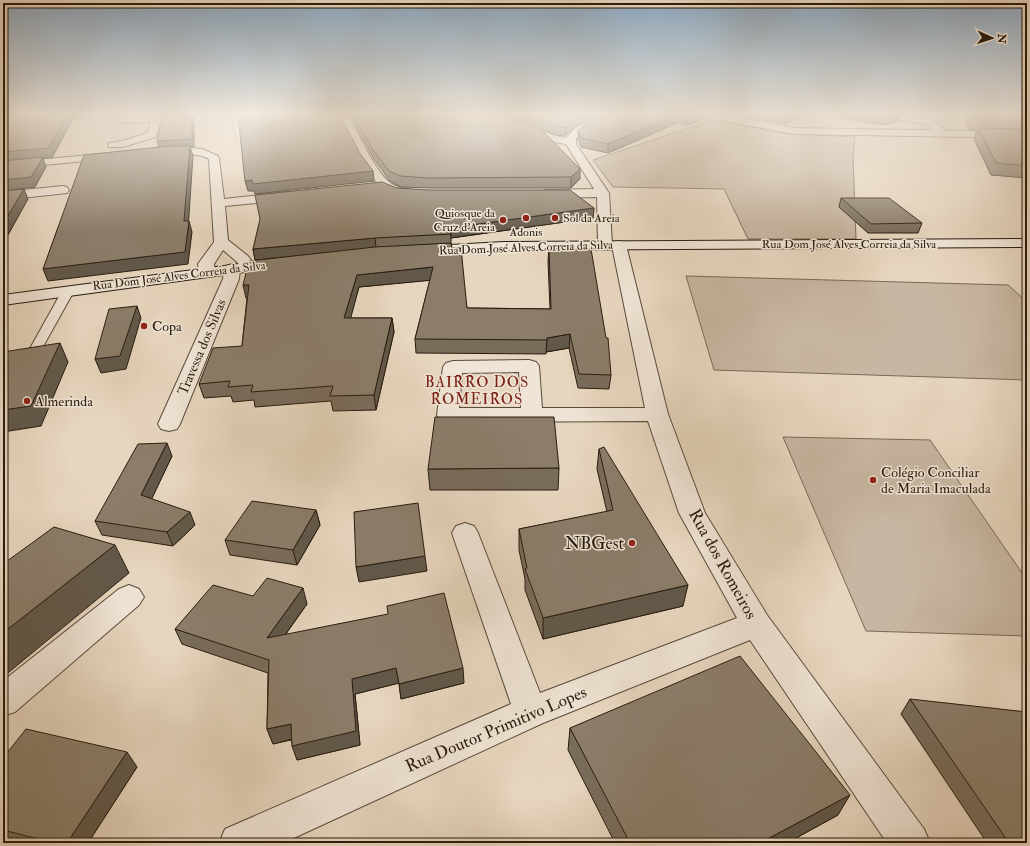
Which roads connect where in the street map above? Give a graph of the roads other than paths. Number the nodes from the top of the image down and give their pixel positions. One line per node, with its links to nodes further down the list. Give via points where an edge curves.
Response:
1 (86, 154): 5 (street)
2 (208, 154): 14 (street, via 214,158)
3 (365, 154): 6 (street)
4 (578, 154): 9 (street)
5 (3, 166)
6 (384, 185): 7 (street); 11 (street, via 398,192)
7 (369, 187)
8 (63, 190): 13 (street)
9 (603, 193): 12 (street); 17 (street, Rua dos Romeiros)
10 (300, 194): 14 (street)
11 (423, 194)
12 (537, 194)
13 (3, 196)
14 (219, 203): 15 (street)
15 (221, 242): 20 (street, via 243,258); 21 (street, via 206,264)
16 (1027, 243): 17 (street, Rua Dom José Alves Correia da Silva)
17 (612, 245): 18 (street, Rua Dom José Alves Correia da Silva, via 504,246); 26 (street, Rua dos Romeiros)
18 (416, 252)
19 (293, 262): 20 (street, Rua Dom José Alves Correia da Silva)
20 (240, 268): 21 (street, Rua Dom José Alves Correia da Silva); 27 (street, Travessa dos Silvas, via 231,279)
21 (207, 272): 22 (street, Rua Dom José Alves Correia da Silva)
22 (68, 291): 23 (street, Rua Dom José Alves Correia da Silva); 24 (lane)
23 (3, 300)
24 (34, 352)
25 (532, 414): 26 (street)
26 (656, 414): 30 (street, Rua dos Romeiros, via 692,513)
27 (169, 424)
28 (465, 533): 32 (street)
29 (129, 597): 31 (street)
30 (756, 624): 32 (street, Rua Doutor Primitivo Lopes); 34 (street, Rua dos Romeiros)
31 (3, 701)
32 (531, 712): 33 (street, Rua Doutor Primitivo Lopes)
33 (239, 843)
34 (910, 843)

